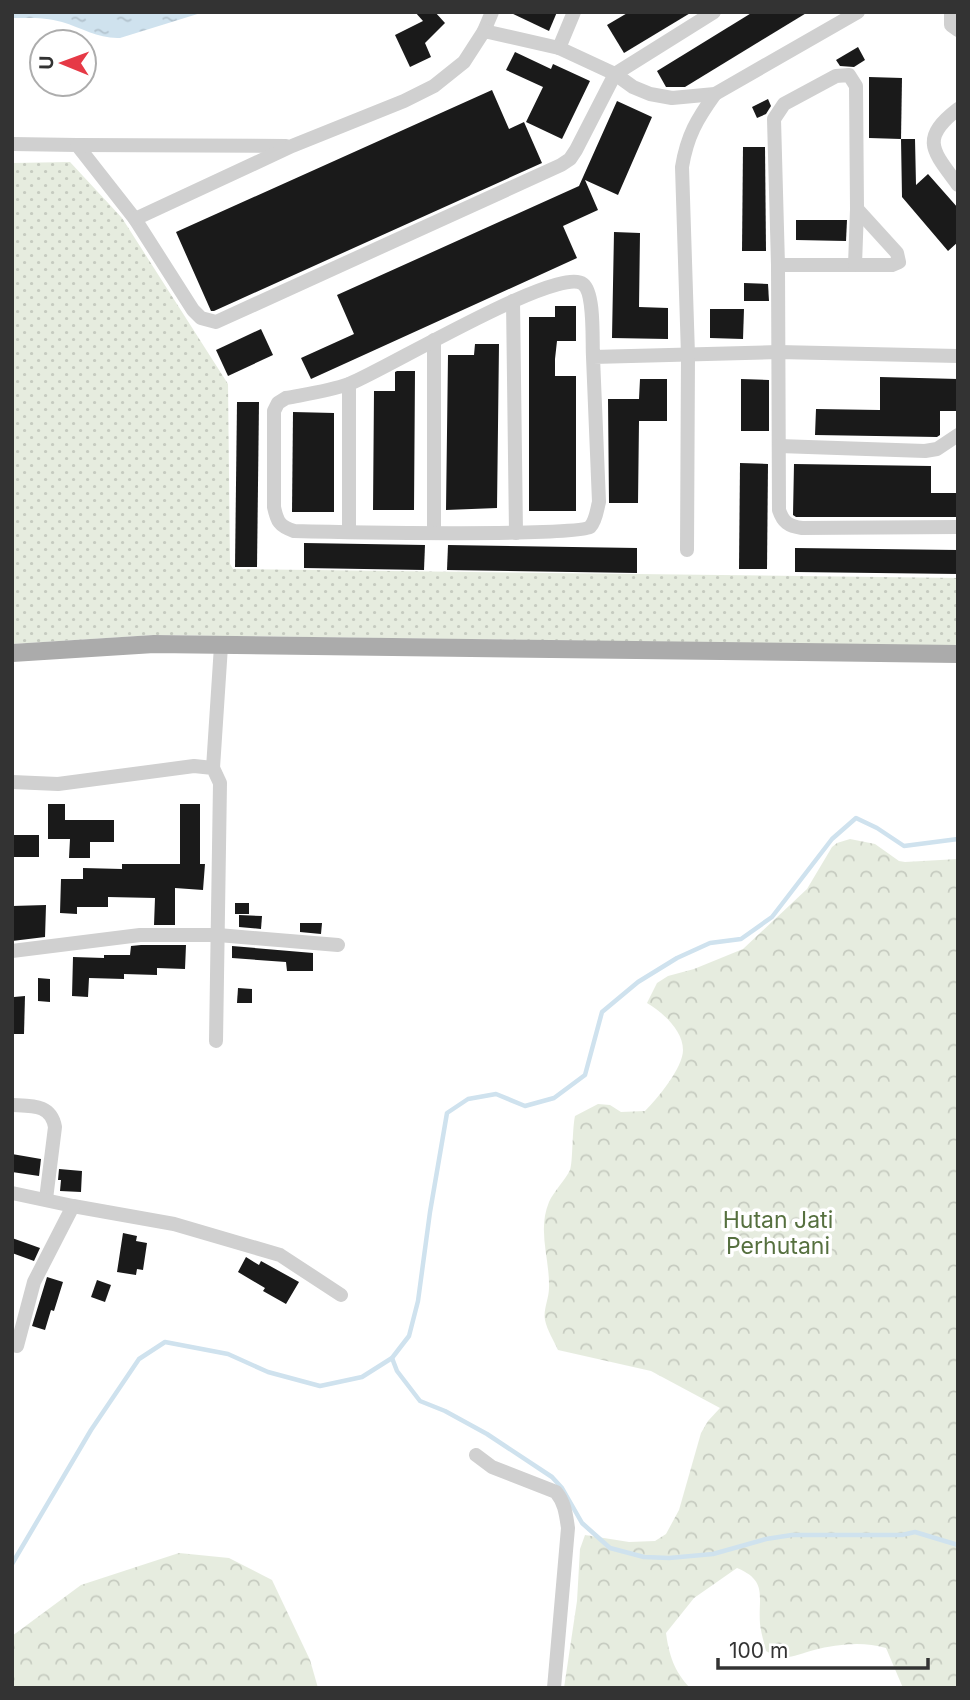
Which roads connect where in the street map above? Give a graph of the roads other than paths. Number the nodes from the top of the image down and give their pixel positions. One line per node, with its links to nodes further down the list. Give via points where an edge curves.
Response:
1 (492, 12): 7 (street)
2 (574, 12): 8 (street)
3 (714, 12): 9 (street)
4 (858, 12): 10 (street)
5 (951, 12): 6 (street, via 951,25)
6 (958, 30)
7 (484, 31): 8 (street); 14 (street, via 464,62 434,86)
8 (559, 48): 9 (street)
9 (615, 74): 10 (street, via 650,94 672,98); 17 (street, via 576,150 561,165 225,320 209,322 193,310)
10 (715, 94): 23 (street, via 687,140 682,167)
11 (958, 109): 15 (street, via 942,121 933,144)
12 (12, 144): 13 (street)
13 (77, 145): 14 (street); 17 (street)
14 (292, 146): 17 (street)
15 (958, 185)
16 (857, 209): 18 (street, via 856,86 849,75 836,76 784,104 774,119); 19 (street); 19 (street, via 897,253 899,262)
17 (135, 219)
18 (778, 265): 19 (street); 22 (street)
19 (855, 265)
20 (513, 301): 21 (street); 25 (street, via 564,281 586,285); 32 (street)
21 (434, 340): 26 (street); 30 (street)
22 (778, 352): 23 (street); 24 (street); 28 (street)
23 (688, 355): 25 (street); 33 (street)
24 (958, 356)
25 (593, 357): 32 (street, via 599,502 594,520 577,531)
26 (349, 384): 31 (street); 31 (street, via 278,403 274,411 274,507 277,521 294,531)
27 (958, 435): 28 (street, via 925,451)
28 (779, 446): 29 (street, via 779,510 783,521 792,526)
29 (958, 527)
30 (434, 531): 31 (street); 32 (street)
31 (349, 532)
32 (516, 533)
33 (687, 550)
34 (221, 646): 35 (main road, via 154,644); 36 (main road); 37 (street)
35 (12, 653)
36 (958, 654)
37 (213, 768): 38 (street, via 194,766 58,784); 39 (street, via 220,783)
38 (12, 782)
39 (218, 935): 40 (street); 41 (street, via 140,935); 42 (street)
40 (338, 945)
41 (12, 951)
42 (216, 1041)
43 (12, 1105): 45 (street, via 41,1107 54,1117)
44 (12, 1193): 45 (street)
45 (46, 1199): 46 (street)
46 (73, 1206): 47 (street, via 174,1224 280,1255); 48 (street, via 34,1282)
47 (341, 1295)
48 (17, 1346)
49 (476, 1455): 50 (street, via 492,1467 556,1492 566,1511)
50 (554, 1688)

